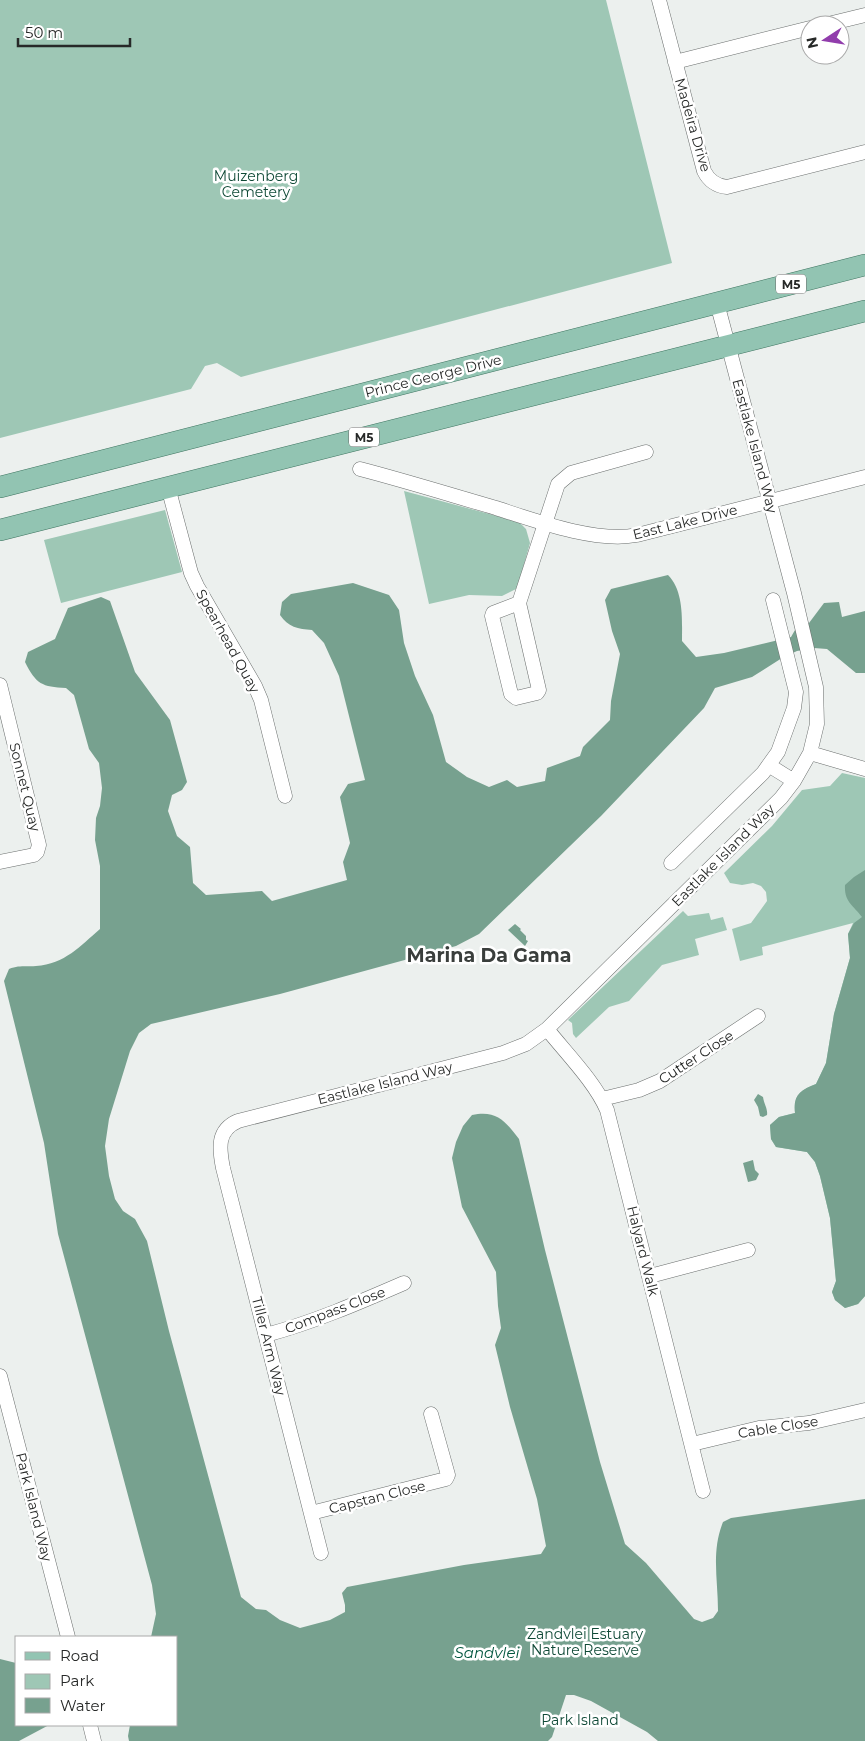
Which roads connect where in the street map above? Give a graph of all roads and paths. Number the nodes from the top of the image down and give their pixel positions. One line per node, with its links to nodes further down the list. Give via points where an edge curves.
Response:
1 (659, 0): 5 (street, Madeira Drive)
2 (865, 15): 3 (street)
3 (850, 19)
4 (800, 31): 5 (street)
5 (675, 62): 6 (street, Madeira Drive, via 704,171 715,184 727,187)
6 (865, 152)
7 (865, 265): 8 (main road, Prince George Drive / M5)
8 (717, 303): 10 (street, Eastlake Island Way); 14 (main road, Prince George Drive / M5)
9 (865, 311): 10 (main road, M5)
10 (728, 345): 15 (main road, M5); 16 (street, Eastlake Island Way)
11 (646, 452): 17 (street, via 571,473 556,488)
12 (360, 469): 17 (street, East Lake Drive)
13 (865, 477): 16 (street, East Lake Drive)
14 (0, 487)
15 (168, 487): 18 (main road, M5); 26 (street, Spearhead Quay, via 191,573 261,700)
16 (770, 501): 17 (street, East Lake Drive, via 627,537 590,534); 22 (street, Eastlake Island Way, via 816,687 817,724)
17 (546, 523): 20 (street)
18 (0, 530)
19 (774, 600): 23 (street, via 796,692 794,708)
20 (519, 603): 20 (street, via 539,690 537,694 516,698 511,694 492,616)
21 (0, 685): 27 (street, Sonnet Quay, via 39,845 34,855)
22 (810, 753): 24 (street); 25 (street, Eastlake Island Way)
23 (770, 766): 25 (street); 28 (street)
24 (865, 769)
25 (794, 781): 30 (street, Eastlake Island Way, via 781,798)
26 (286, 796)
27 (0, 862)
28 (671, 863)
29 (758, 1016): 31 (street, Cutter Close, via 660,1081)
30 (547, 1029): 31 (street, Halyard Walk); 32 (street, Eastlake Island Way, via 526,1044 503,1053 238,1121 229,1126)
31 (602, 1100): 34 (street, Halyard Walk)
32 (221, 1139): 36 (street, Tiller Arm Way, via 219,1149 223,1168)
33 (748, 1250): 34 (street)
34 (650, 1276): 40 (street, Halyard Walk)
35 (404, 1283): 36 (street, Compass Close, via 337,1312)
36 (266, 1335): 42 (street, Tiller Arm Way)
37 (0, 1376): 44 (street, Park Island Way)
38 (865, 1410): 40 (street, Cable Close, via 809,1423 760,1428)
39 (431, 1414): 42 (street, Capstan Close, via 448,1475 446,1479)
40 (692, 1444): 41 (street, Halyard Walk)
41 (703, 1491)
42 (311, 1513): 43 (street, Tiller Arm Way)
43 (321, 1553)
44 (68, 1636)
45 (90, 1726): 46 (street)
46 (94, 1741)

